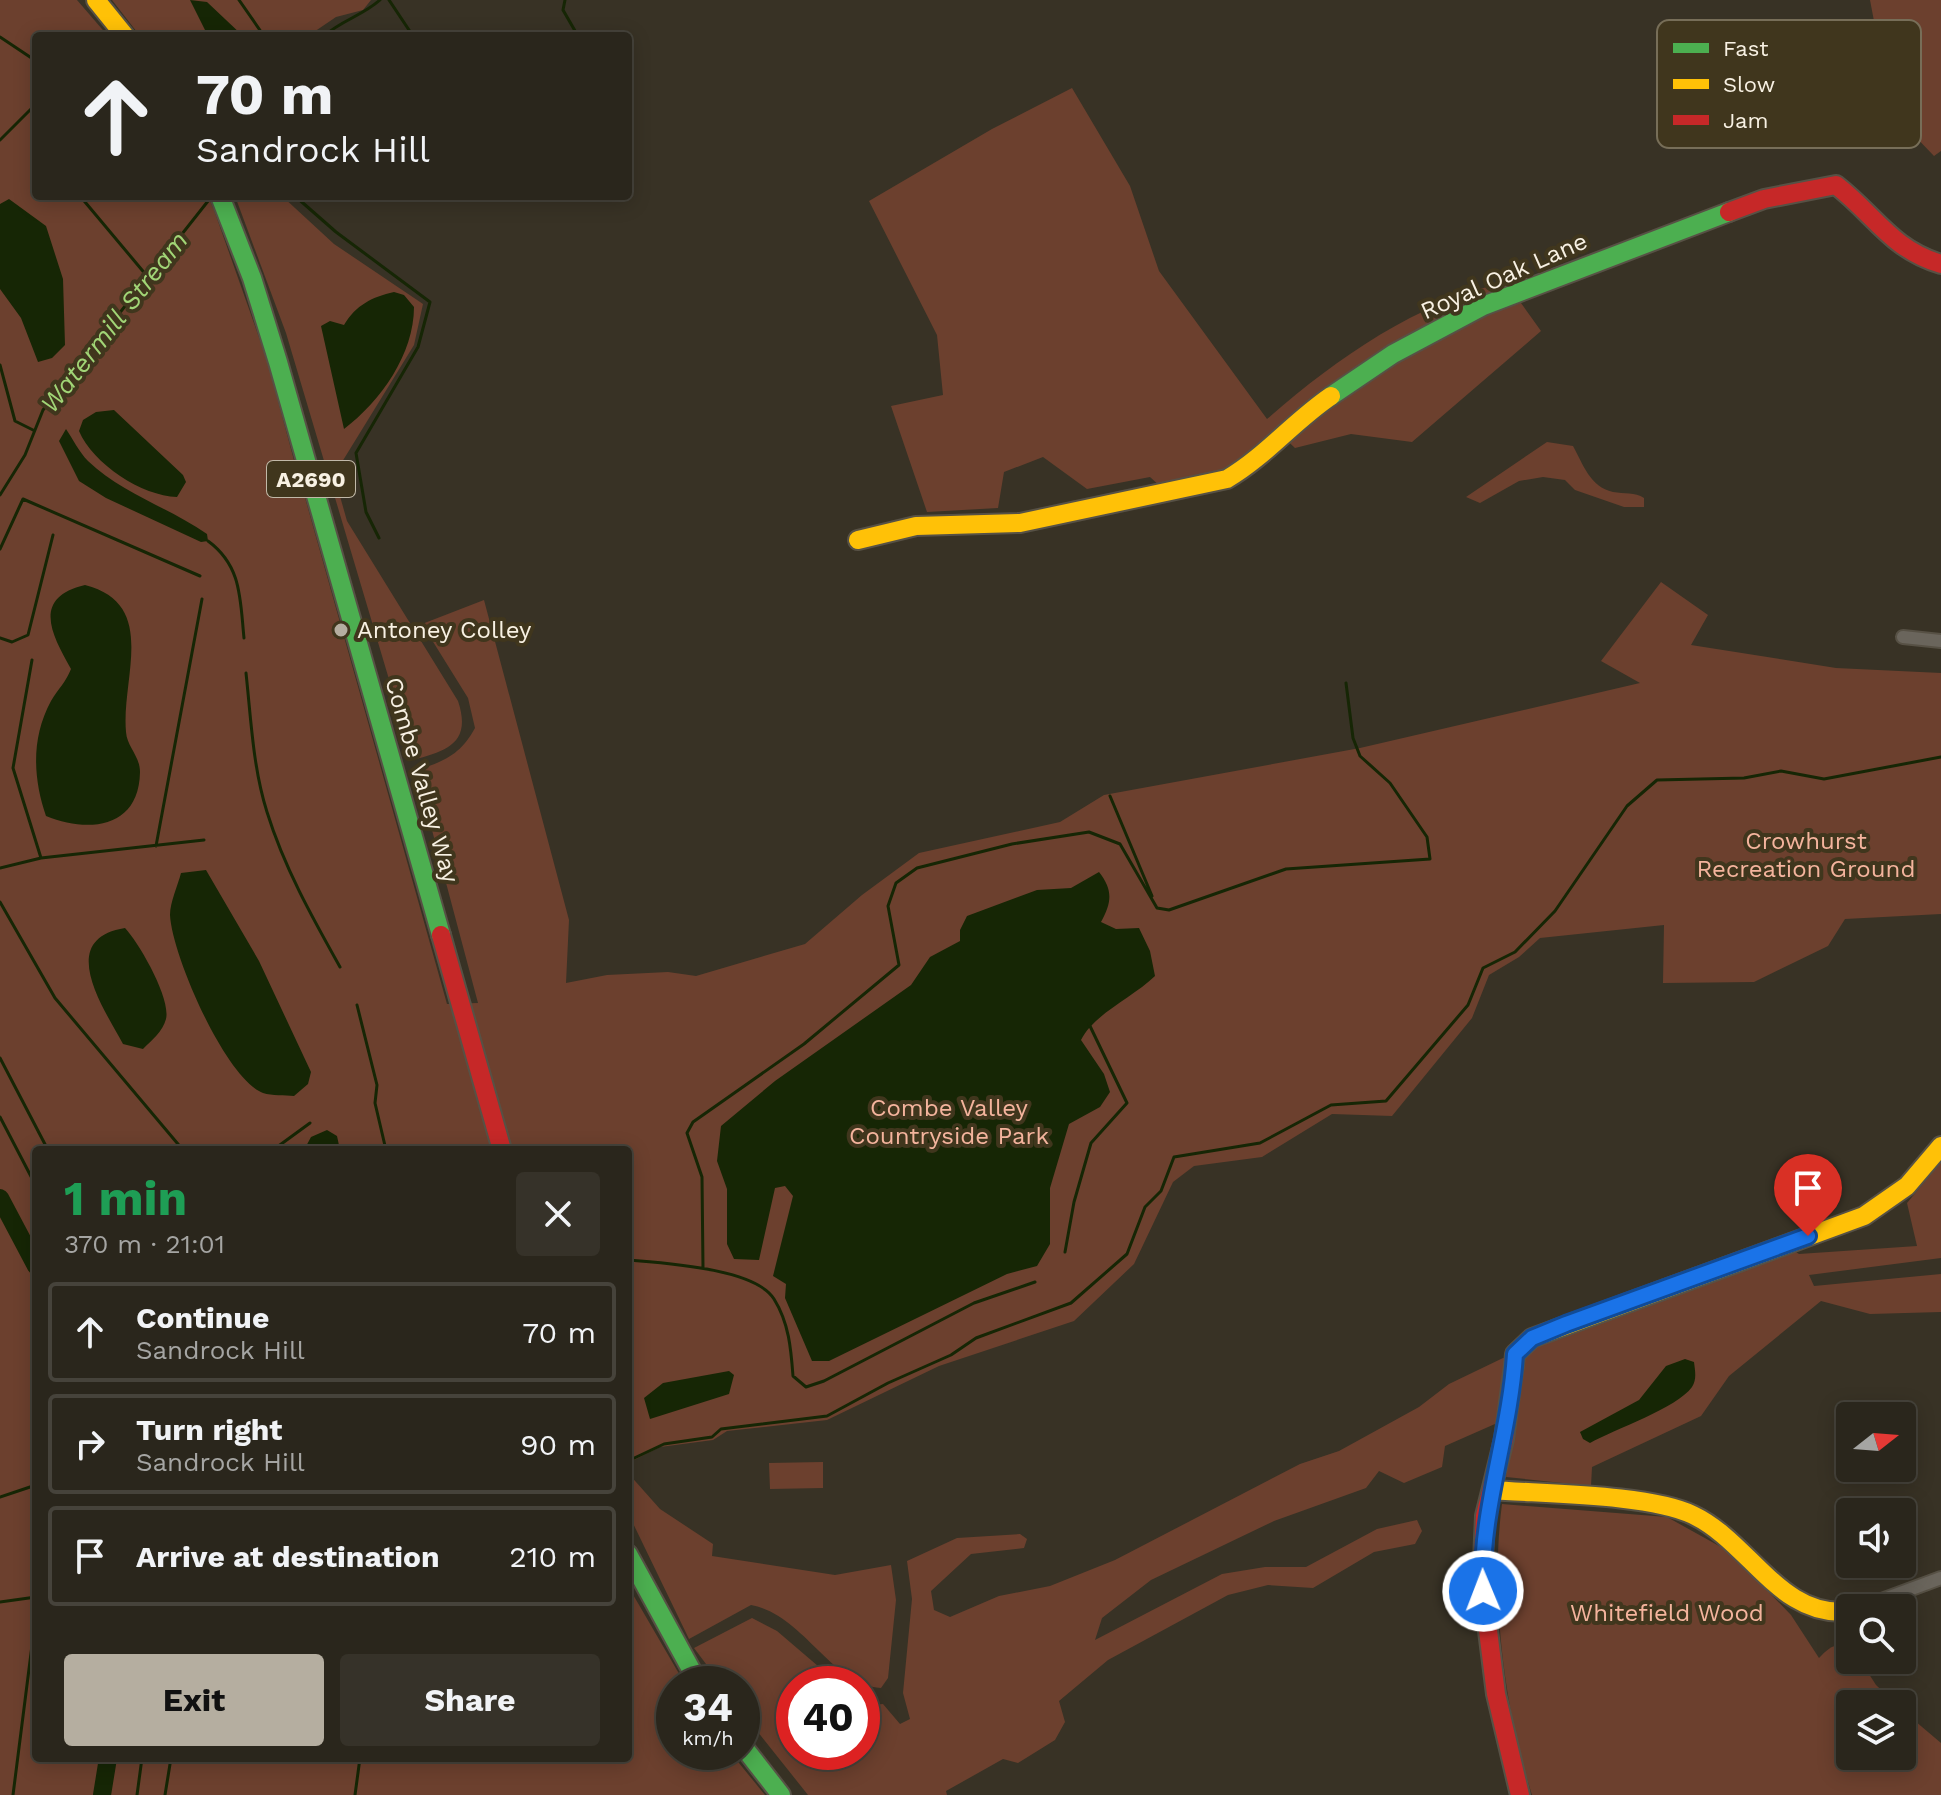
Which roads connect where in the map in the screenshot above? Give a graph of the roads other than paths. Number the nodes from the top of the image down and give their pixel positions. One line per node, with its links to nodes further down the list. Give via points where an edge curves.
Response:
1 (96, 0): 2 (street)
2 (122, 32)
3 (222, 201): 8 (street, Combe Valley Way / A2690, via 278,362)
4 (1941, 264): 5 (street, Royal Oak Lane, via 1907,253 1836,185 1803,188 1483,306 1369,370 1297,419 1254,463 1227,479 1020,523 916,526)
5 (858, 540)
6 (1903, 637): 7 (street)
7 (1941, 641)
8 (501, 1146)
9 (1941, 1146): 10 (street, via 1919,1176 1884,1206 1532,1338 1515,1354)
10 (1492, 1490): 14 (street, via 1666,1505 1693,1512 1736,1543 1799,1604 1825,1615); 18 (street, via 1482,1557 1483,1591 1503,1729)
11 (632, 1561): 15 (street)
12 (1941, 1578): 13 (street)
13 (1898, 1594)
14 (1836, 1613)
15 (689, 1666)
16 (760, 1768): 17 (street)
17 (781, 1795)
18 (1520, 1795)

